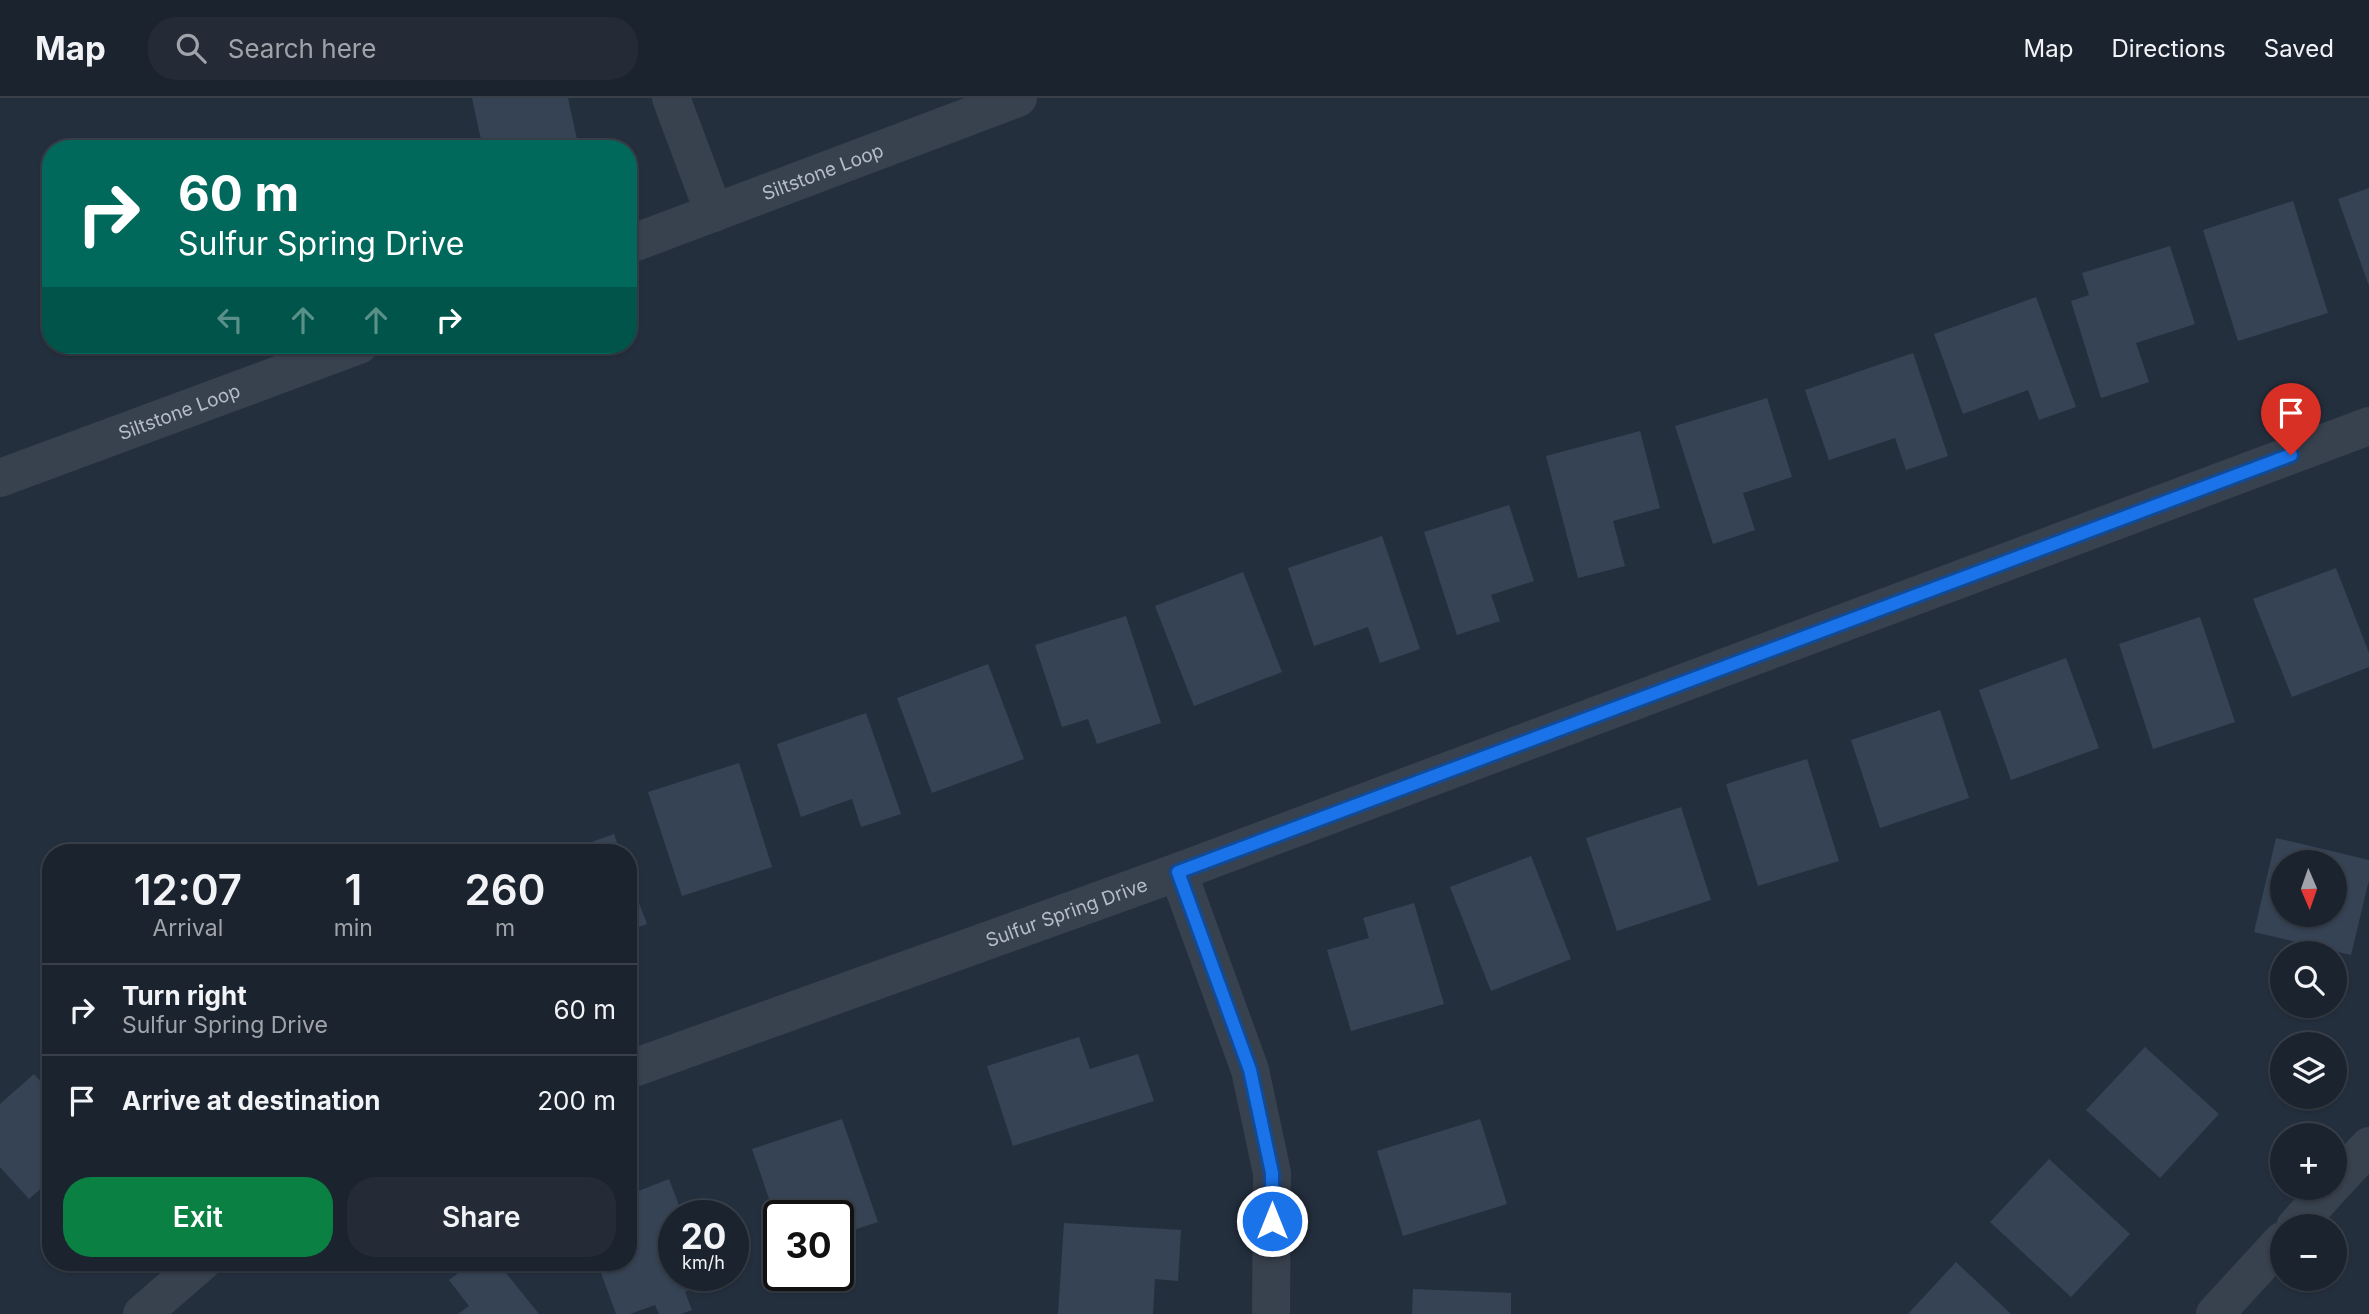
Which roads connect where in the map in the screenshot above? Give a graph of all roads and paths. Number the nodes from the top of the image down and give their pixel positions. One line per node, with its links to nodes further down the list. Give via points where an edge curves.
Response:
1 (671, 98): 3 (street)
2 (1018, 98): 3 (street, Siltstone Loop)
3 (714, 213): 4 (street, Siltstone Loop)
4 (637, 242)
5 (335, 354): 7 (street, Siltstone Loop)
6 (2369, 426): 8 (street, Sulfur Spring Drive)
7 (0, 478)
8 (1178, 872): 9 (street, Sulfur Spring Drive); 17 (street, via 1250,1070 1272,1173)
9 (637, 1067)
10 (2369, 1146): 11 (street)
11 (2347, 1170)
12 (2319, 1200): 13 (street)
13 (2307, 1214)
14 (2270, 1254): 18 (street)
15 (192, 1271): 16 (street)
16 (142, 1314)
17 (1270, 1314)
18 (2215, 1314)

